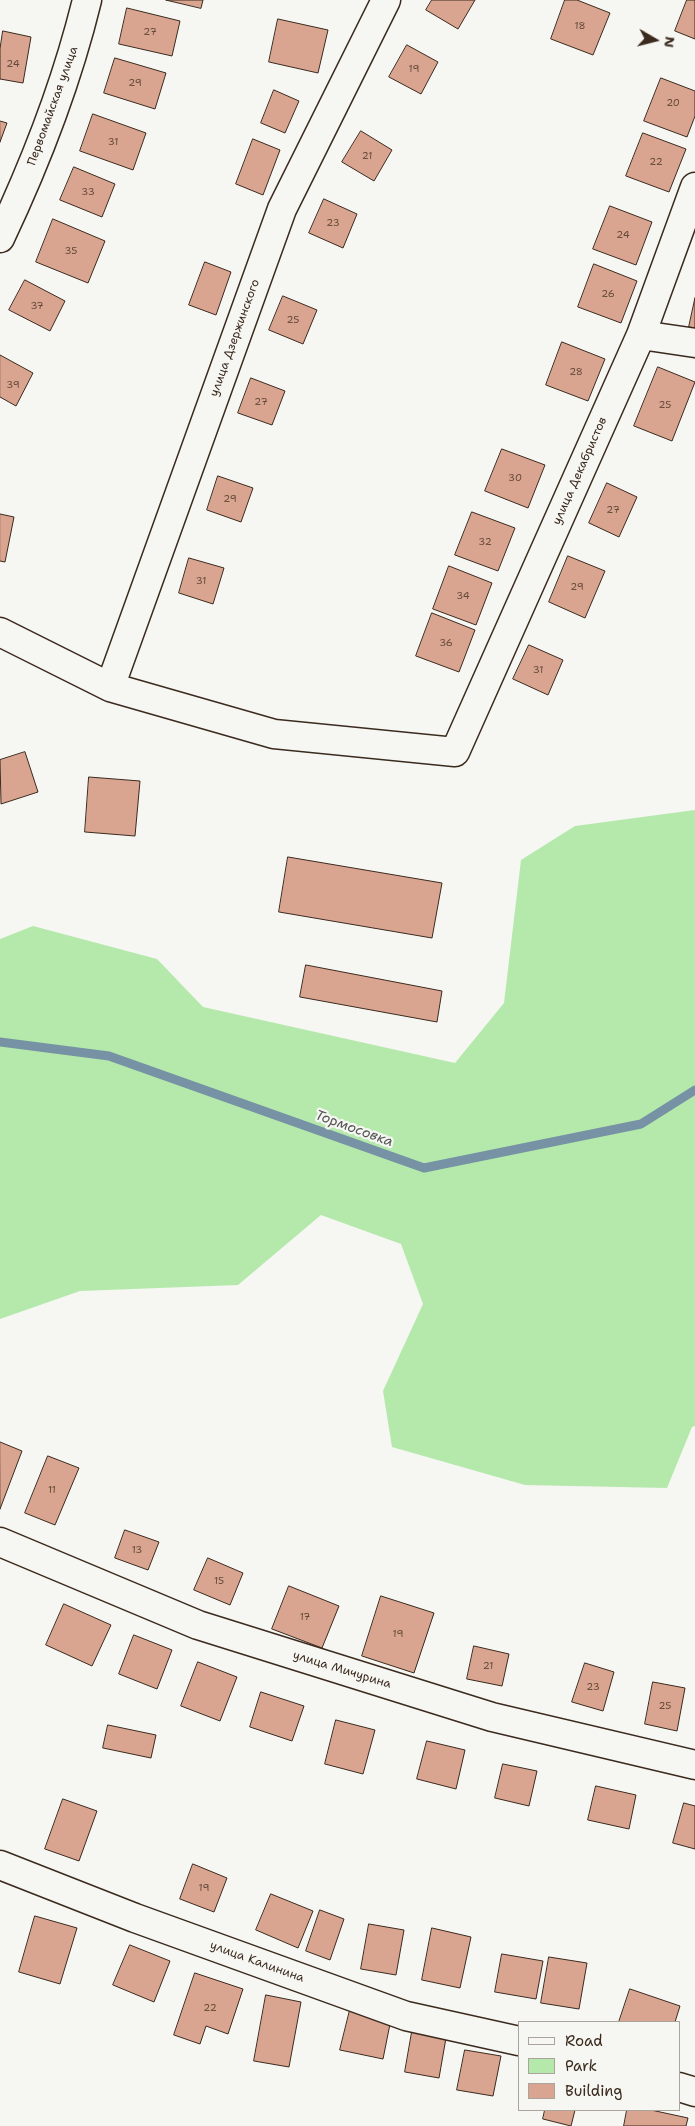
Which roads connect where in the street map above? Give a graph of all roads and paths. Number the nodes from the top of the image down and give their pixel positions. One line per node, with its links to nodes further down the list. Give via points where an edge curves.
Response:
1 (87, 0): 4 (street, Первомайская улица, via 49,124)
2 (386, 0): 8 (street, улица Дзержинского, via 282,209)
3 (695, 187): 5 (street, улица Декабристов)
4 (0, 238)
5 (641, 335): 6 (street); 8 (street, улица Декабристов, via 455,752 274,734)
6 (695, 344)
7 (0, 632): 8 (street)
8 (110, 686)
9 (0, 1542): 10 (street, улица Мичурина, via 198,1625 492,1716)
10 (695, 1765)
11 (0, 1865): 12 (street, улица Калинина, via 134,1918 406,2016)
12 (518, 2041)
13 (680, 2087): 14 (street)
14 (695, 2092)

